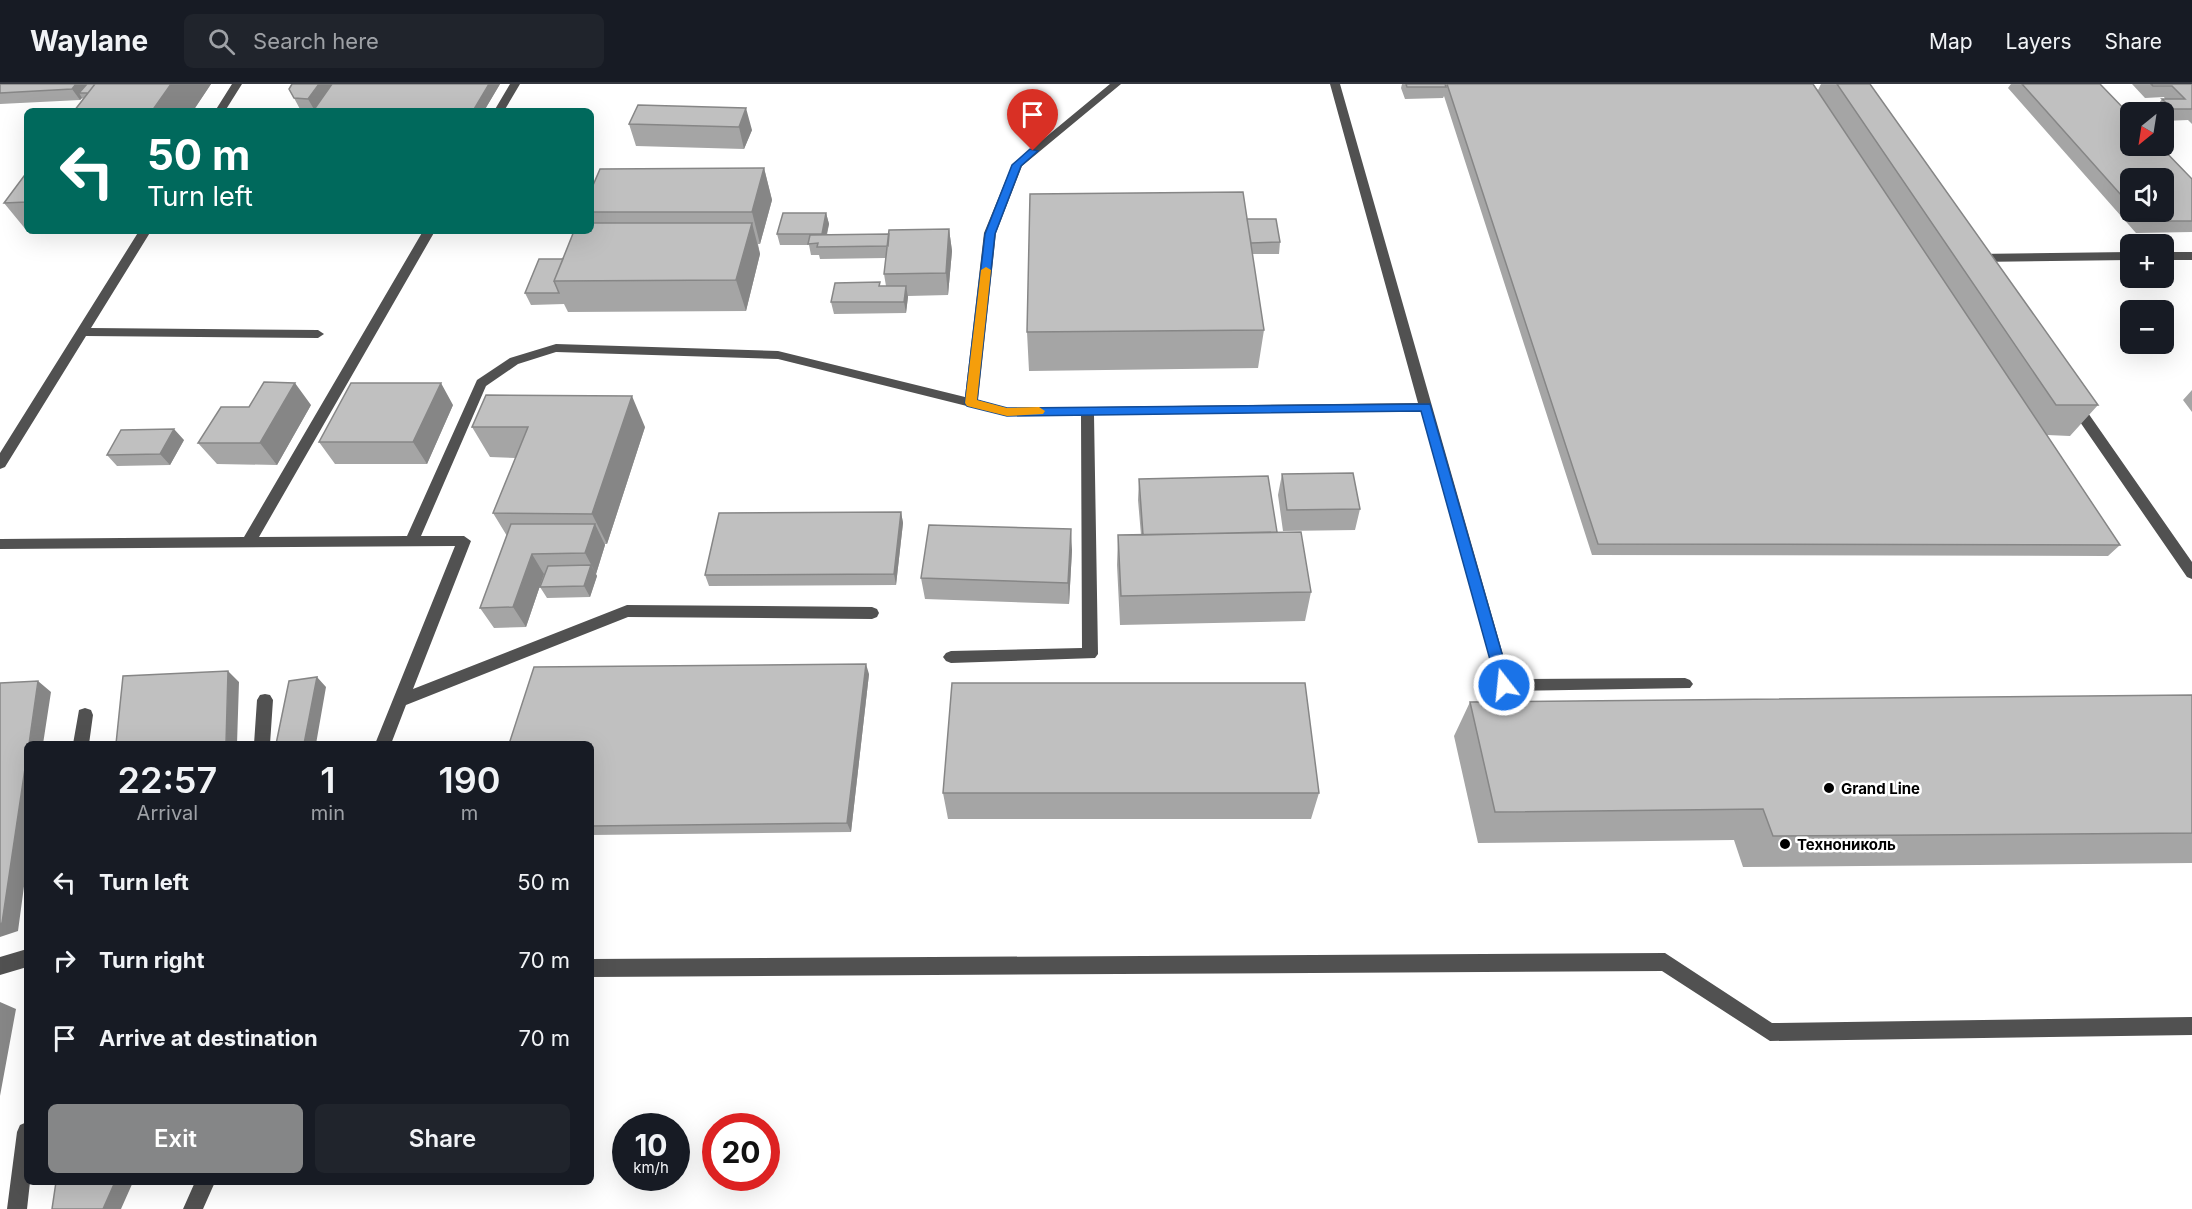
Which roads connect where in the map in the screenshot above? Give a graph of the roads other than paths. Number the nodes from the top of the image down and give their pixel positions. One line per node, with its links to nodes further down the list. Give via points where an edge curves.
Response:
1 (237, 84): 5 (street)
2 (515, 84): 6 (street)
3 (1116, 84): 16 (street, via 1017,165 990,234)
4 (1335, 84): 17 (street)
5 (222, 108)
6 (501, 108)
7 (143, 234): 13 (street)
8 (427, 234): 21 (street)
9 (2120, 256): 12 (street)
10 (2174, 256): 11 (street)
11 (2192, 256)
12 (1975, 258)
13 (82, 332): 14 (street); 19 (street)
14 (318, 334)
15 (2070, 396): 23 (street)
16 (971, 403): 18 (street, via 1007,412); 20 (street, via 778,355 556,348 514,361 481,383)
17 (1426, 407): 18 (street); 26 (street, via 1504,685)
18 (1087, 411): 25 (street, via 1089,654)
19 (0, 464)
20 (412, 541): 21 (street); 28 (street, via 464,541)
21 (248, 543): 22 (street)
22 (0, 544)
23 (2192, 573)
24 (872, 613): 28 (street, via 627,611)
25 (951, 657)
26 (1685, 684)
27 (265, 700): 31 (street)
28 (400, 701): 32 (street)
29 (85, 715): 30 (street)
30 (81, 741)
31 (262, 741)
32 (384, 741)
33 (24, 959): 34 (street)
34 (0, 966)
35 (594, 968): 36 (street, via 1665,963 1770,1032)
36 (2192, 1026)
37 (24, 1153): 39 (street)
38 (203, 1185): 40 (street)
39 (16, 1209)
40 (193, 1209)

